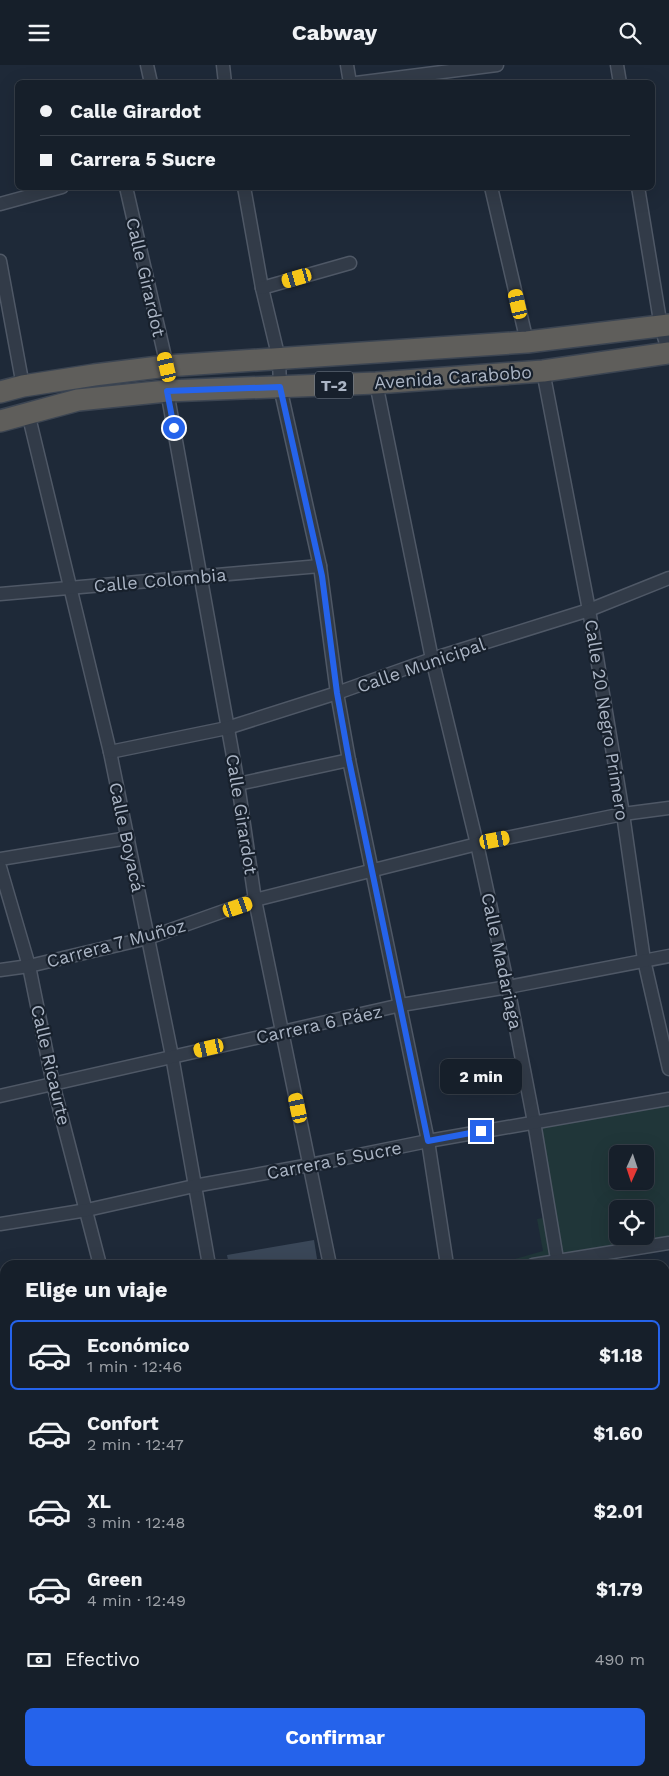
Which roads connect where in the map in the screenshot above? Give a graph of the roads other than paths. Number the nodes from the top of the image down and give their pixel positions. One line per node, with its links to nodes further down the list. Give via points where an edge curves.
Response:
1 (147, 65): 7 (street)
2 (222, 65): 8 (street)
3 (347, 65): 9 (street)
4 (497, 65): 6 (street)
5 (617, 65): 11 (street)
6 (465, 73): 10 (street)
7 (151, 80)
8 (225, 80)
9 (350, 80)
10 (389, 80)
11 (620, 80)
12 (51, 190): 17 (street)
13 (127, 190): 25 (street, Calle Girardot)
14 (245, 190): 20 (street)
15 (492, 190): 22 (street)
16 (639, 190): 21 (street)
17 (0, 204)
18 (0, 261): 28 (street)
19 (350, 263): 20 (street)
20 (262, 288): 24 (street)
21 (665, 326): 22 (highway, Avenida Carabobo / T-2); 23 (street)
22 (527, 342): 24 (highway, Avenida Carabobo / T-2)
23 (669, 353): 26 (highway, Avenida Carabobo / T-2)
24 (279, 359): 25 (highway, Avenida Carabobo / T-2); 29 (street)
25 (167, 367): 28 (highway, Avenida Carabobo / T-2)
26 (543, 371): 27 (highway, Avenida Carabobo / T-2); 39 (street, Calle 20 Negro Primero)
27 (376, 383): 29 (highway, Avenida Carabobo / T-2); 40 (street, Calle Madariaga)
28 (23, 386): 31 (highway, Avenida Carabobo / T-2)
29 (280, 387): 30 (highway, Avenida Carabobo / T-2); 34 (street)
30 (167, 391): 32 (highway, Avenida Carabobo / T-2, via 78,400); 35 (street, Calle Girardot)
31 (0, 392)
32 (28, 413): 33 (highway, Avenida Carabobo / T-2); 37 (street, Calle Boyacá)
33 (0, 421)
34 (320, 567): 35 (street, Calle Colombia); 41 (street)
35 (200, 576): 37 (street, Calle Colombia); 42 (street, Calle Girardot)
36 (669, 578): 39 (street, Calle Municipal)
37 (70, 588): 38 (street, Calle Colombia); 43 (street, Calle Boyacá)
38 (0, 594)
39 (589, 610): 40 (street, Calle Municipal); 47 (street, Calle 20 Negro Primero)
40 (432, 659): 41 (street, Calle Municipal); 49 (street, Calle Madariaga)
41 (337, 693): 42 (street, Calle Municipal); 44 (street)
42 (227, 728): 43 (street, Calle Municipal); 45 (street, Calle Girardot)
43 (110, 753): 48 (street, Calle Boyacá)
44 (349, 760): 45 (street); 52 (street)
45 (238, 784): 53 (street, Calle Girardot)
46 (669, 808): 47 (street, Carrera 7 Muñoz)
47 (623, 814): 49 (street, Carrera 7 Muñoz); 56 (street, Calle 20 Negro Primero)
48 (128, 838): 50 (street); 54 (street, Calle Boyacá)
49 (477, 844): 52 (street, Carrera 7 Muñoz); 59 (street, Calle Madariaga)
50 (0, 859)
51 (0, 867): 57 (street, Calle Ricaurte)
52 (372, 870): 53 (street, Carrera 7 Muñoz); 60 (street)
53 (255, 900): 54 (street, Carrera 7 Muñoz); 61 (street, Calle Girardot)
54 (148, 938): 57 (street, Carrera 7 Muñoz); 62 (street, Calle Boyacá)
55 (669, 956): 56 (street, Carrera 6 Páez)
56 (644, 960): 59 (street, Carrera 6 Páez); 63 (street, Calle 20 Negro Primero)
57 (29, 966): 58 (street, Carrera 7 Muñoz); 64 (street, Calle Ricaurte)
58 (0, 970)
59 (508, 987): 60 (street, Carrera 6 Páez); 67 (street, Calle Madariaga)
60 (401, 1005): 61 (street, Carrera 6 Páez); 68 (street)
61 (282, 1031): 62 (street, Carrera 6 Páez); 69 (street, Calle Girardot)
62 (172, 1057): 64 (street, Carrera 6 Páez); 70 (street, Calle Boyacá)
63 (669, 1069)
64 (53, 1084): 65 (street, Carrera 6 Páez); 71 (street, Calle Ricaurte)
65 (0, 1096)
66 (669, 1099): 67 (street, Carrera 5 Sucre)
67 (534, 1122): 68 (street, Carrera 5 Sucre); 78 (street, Calle Madariaga)
68 (428, 1141): 69 (street, Carrera 5 Sucre); 77 (street)
69 (310, 1165): 70 (street, Carrera 5 Sucre); 76 (street, Calle Girardot)
70 (194, 1185): 71 (street, Carrera 5 Sucre); 75 (street, Calle Boyacá)
71 (87, 1210): 72 (street, Carrera 5 Sucre); 74 (street, Calle Ricaurte)
72 (0, 1224)
73 (669, 1243): 79 (street)
74 (99, 1260)
75 (208, 1260)
76 (329, 1260)
77 (446, 1260)
78 (557, 1260)
79 (574, 1260)

